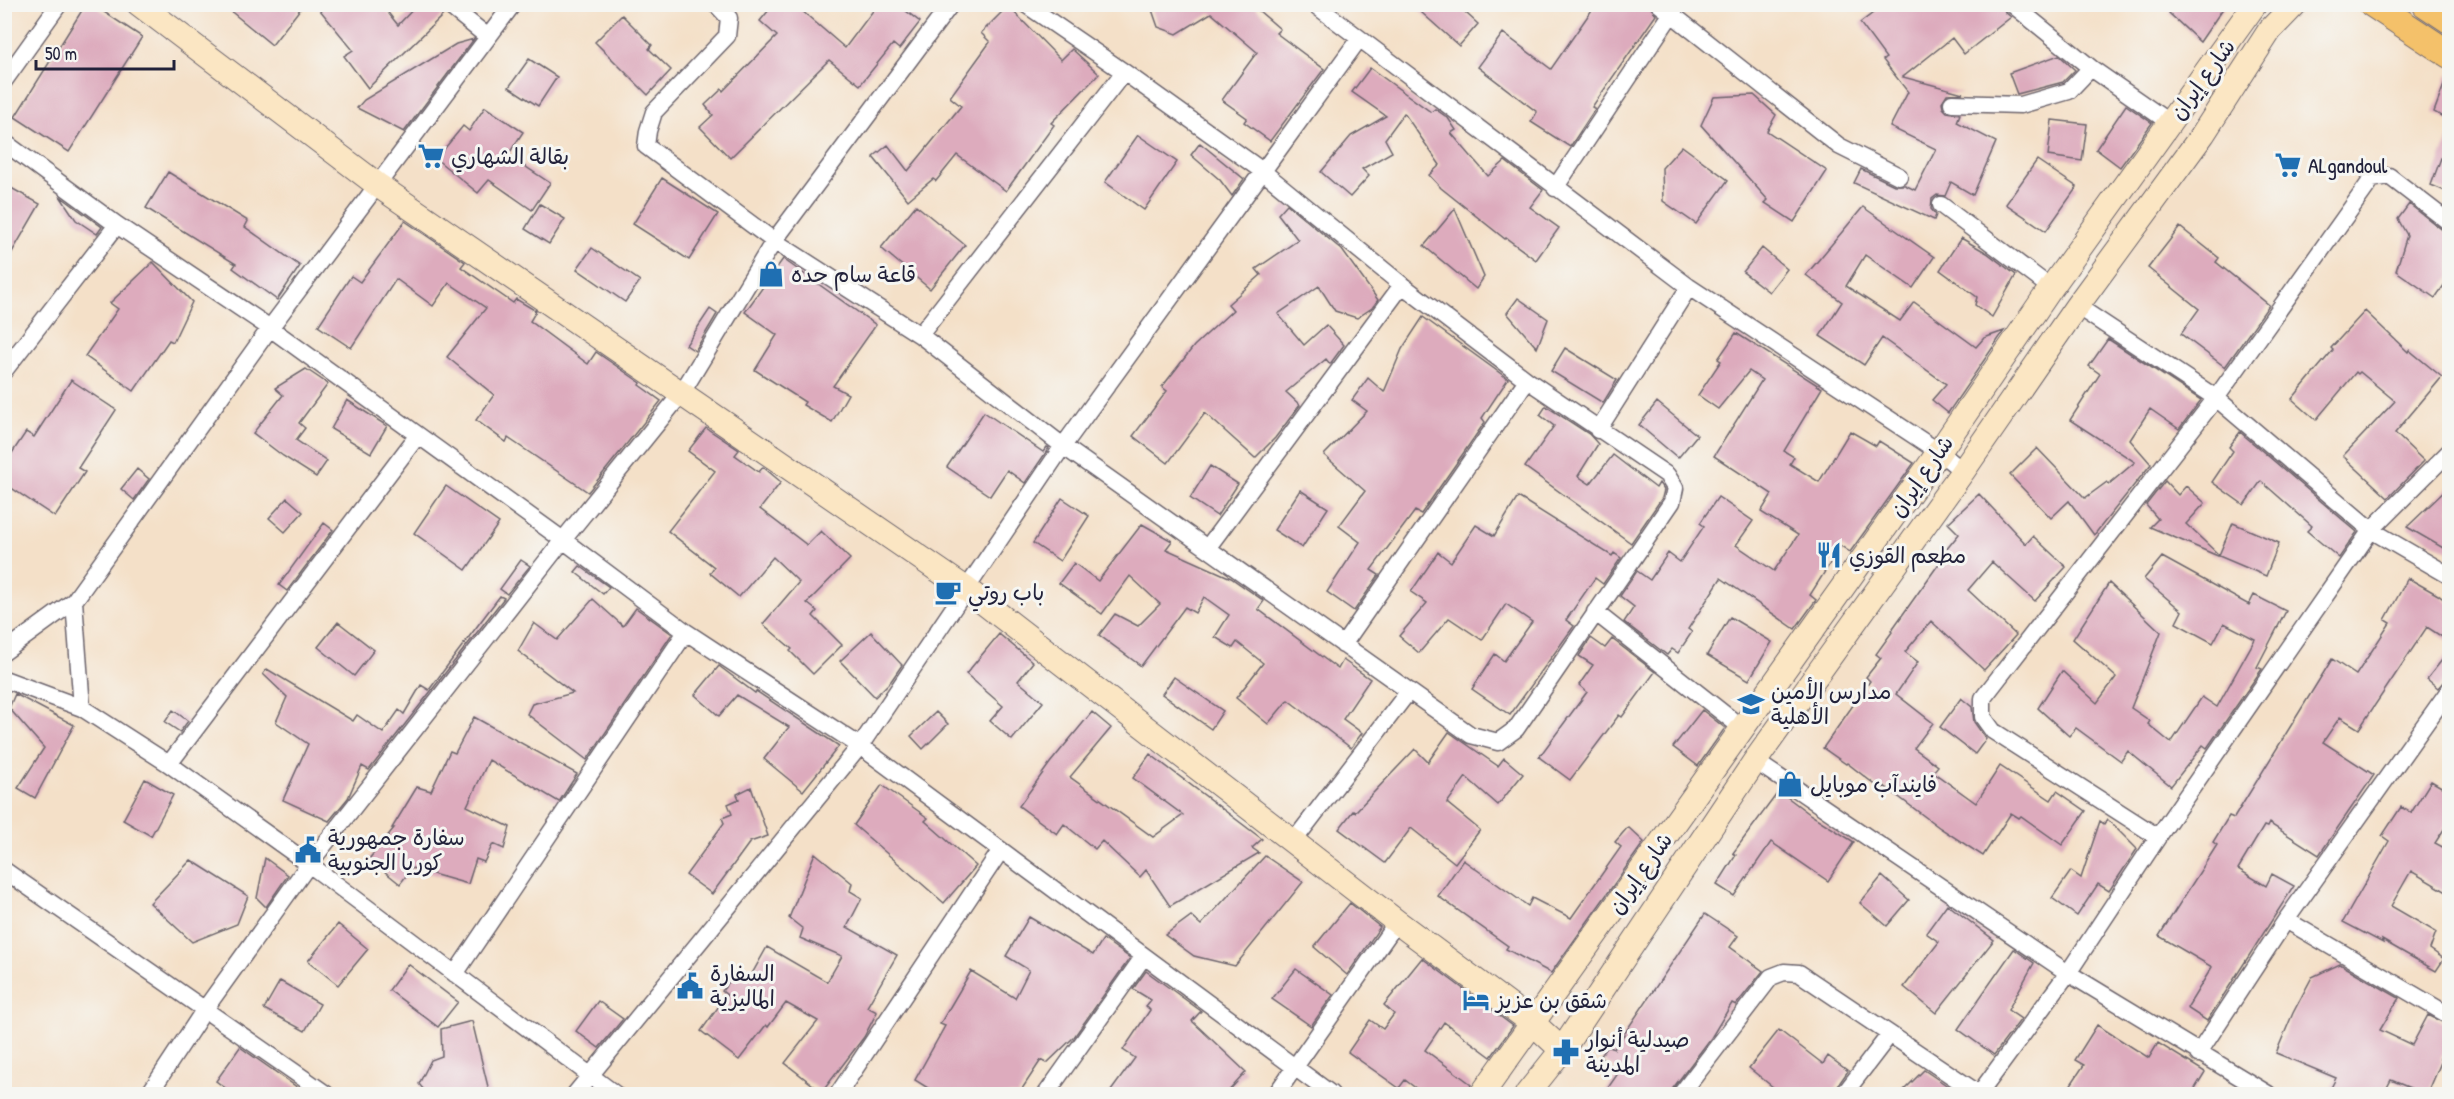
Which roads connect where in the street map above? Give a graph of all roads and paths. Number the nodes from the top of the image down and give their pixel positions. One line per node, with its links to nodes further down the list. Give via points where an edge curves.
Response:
1 (59, 4): 21 (street)
2 (139, 4): 27 (street)
3 (447, 4): 16 (street)
4 (513, 4): 16 (street)
5 (716, 4): 32 (street, via 729,18 727,36 654,112 646,146)
6 (951, 4): 32 (street)
7 (1025, 4): 20 (street)
8 (1314, 4): 17 (street)
9 (2012, 4): 19 (street)
10 (2255, 4): 23 (street, شارع إيران)
11 (2295, 4): 36 (street, شارع إيران, via 2270,30 2203,134)
12 (2373, 4): 18 (main road)
13 (2426, 4): 15 (main road)
14 (1669, 8): 26 (street, via 1839,146); 28 (street)
15 (2450, 20)
16 (488, 37): 27 (street)
17 (1359, 39): 25 (street); 28 (street)
18 (2450, 55)
19 (2091, 68): 22 (street, via 2069,91 2021,105); 23 (street)
20 (1124, 72): 25 (street); 38 (street)
21 (4, 81)
22 (1952, 103)
23 (2170, 123): 35 (street, شارع إيران)
24 (4, 142): 31 (street)
25 (1262, 170): 33 (street); 45 (street)
26 (1899, 176)
27 (379, 186): 37 (street); 41 (street)
28 (1555, 188): 34 (street)
29 (1941, 205): 35 (street)
30 (2450, 223): 42 (street, via 2389,176 2372,179)
31 (117, 225): 37 (street); 39 (street)
32 (774, 241): 38 (street); 41 (street)
33 (1402, 285): 40 (street); 51 (street)
34 (1689, 287): 43 (street); 47 (street)
35 (2051, 288): 47 (street, شارع إيران)
36 (2077, 306): 42 (street); 48 (street, شارع إيران)
37 (270, 328): 44 (street); 54 (street)
38 (920, 335): 45 (street)
39 (4, 371)
40 (1527, 381): 43 (street); 57 (street)
41 (681, 394): 50 (street); 53 (street)
42 (2216, 398): 49 (street); 67 (street, via 1983,698 1983,717 1993,730)
43 (1598, 430): 55 (street, via 1667,476 1675,488 1672,502)
44 (418, 435): 50 (street); 66 (street)
45 (1063, 446): 51 (street); 53 (street)
46 (2450, 451): 49 (street)
47 (1940, 452): 48 (street); 63 (street, شارع إيران)
48 (1963, 471): 65 (street, شارع إيران)
49 (2371, 530): 52 (street); 67 (street)
50 (563, 540): 56 (street); 70 (street)
51 (1208, 547): 57 (street)
52 (2450, 576)
53 (966, 589): 64 (street); 68 (street)
54 (74, 601): 58 (street); 62 (street)
55 (1595, 612): 61 (street, via 1516,729 1498,742 1471,735); 63 (street)
56 (686, 632): 64 (street); 76 (street)
57 (1343, 645): 61 (street)
58 (4, 652)
59 (4, 679): 62 (street)
60 (2450, 688): 72 (street)
61 (1409, 692): 68 (street)
62 (82, 708): 66 (street)
63 (1742, 728): 65 (street); 79 (street, شارع إيران)
64 (860, 746): 69 (street); 84 (street)
65 (1755, 761): 75 (street); 81 (street, شارع إيران)
66 (169, 764): 70 (street)
67 (2158, 837): 75 (street)
68 (1293, 842): 73 (street)
69 (1000, 850): 74 (street); 90 (street)
70 (309, 864): 76 (street); 77 (street)
71 (4, 870): 77 (street)
72 (2286, 920): 78 (street); 82 (street)
73 (1397, 922): 79 (street); 83 (street)
74 (1144, 956): 83 (street); 91 (street)
75 (2068, 973): 82 (street); 85 (street)
76 (454, 974): 84 (street)
77 (205, 1009): 86 (street); 87 (street)
78 (2450, 1016)
79 (1534, 1024): 81 (street); 94 (street, شارع إيران)
80 (1890, 1034): 85 (street); 96 (street, via 1799,973 1784,972 1771,977); 97 (street)
81 (1562, 1050): 95 (street, شارع إيران)
82 (2198, 1054): 98 (street)
83 (1295, 1068): 92 (street); 93 (street)
84 (590, 1076): 88 (street); 89 (street)
85 (1979, 1094)
86 (148, 1095)
87 (326, 1095)
88 (575, 1095)
89 (615, 1095)
90 (838, 1095)
91 (1046, 1095)
92 (1276, 1095)
93 (1331, 1095)
94 (1482, 1095)
95 (1527, 1095)
96 (1681, 1095)
97 (1844, 1095)
98 (2268, 1095)

